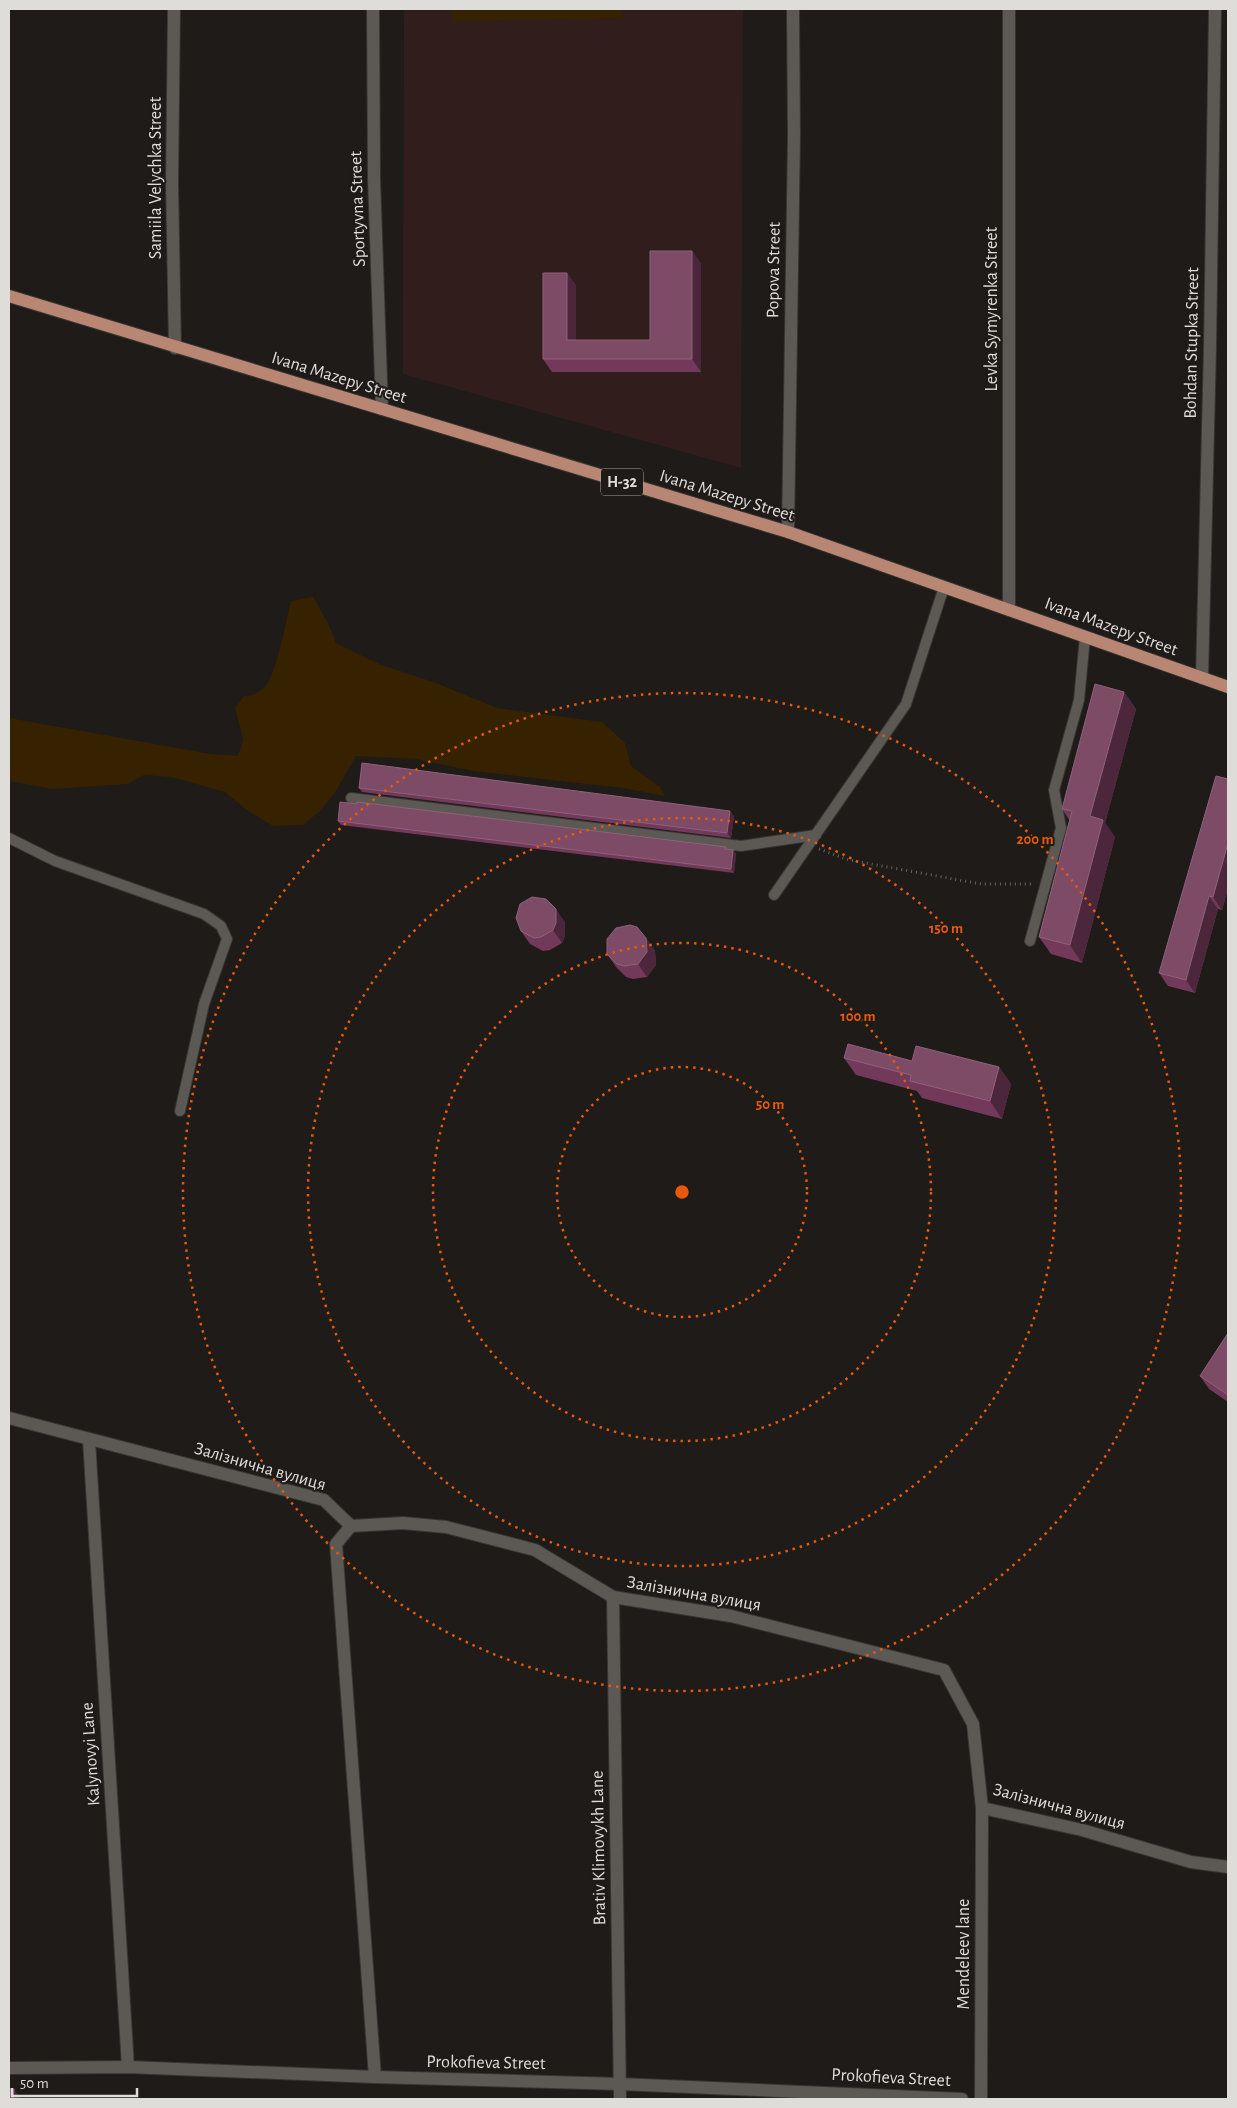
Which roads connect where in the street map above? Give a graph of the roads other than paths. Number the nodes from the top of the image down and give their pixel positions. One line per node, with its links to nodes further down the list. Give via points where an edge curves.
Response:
1 (174, 9): 7 (street, Samiila Velychka Street, via 172,182)
2 (373, 9): 8 (street, Sportyvna Street, via 374,180)
3 (793, 9): 9 (street, Popova Street)
4 (1009, 9): 11 (street, Levka Symyrenka Street)
5 (1214, 9): 13 (street, Bohdan Stupka Street)
6 (9, 296): 7 (main road, Ivana Mazepy Street / Н-32)
7 (175, 348): 8 (main road, Ivana Mazepy Street / Н-32)
8 (382, 409): 9 (main road, Ivana Mazepy Street / Н-32)
9 (788, 532): 10 (main road, Ivana Mazepy Street / Н-32)
10 (944, 587): 11 (main road, Ivana Mazepy Street / Н-32); 16 (lane, via 906,704)
11 (1009, 610): 12 (main road, Ivana Mazepy Street / Н-32)
12 (1085, 637): 13 (main road, Ivana Mazepy Street / Н-32); 19 (lane, via 1079,700 1054,790 1061,828)
13 (1202, 678): 14 (main road, Ivana Mazepy Street / Н-32)
14 (1228, 687)
15 (351, 798): 16 (lane, via 741,846)
16 (816, 835): 18 (lane)
17 (9, 838): 20 (lane, via 55,861 204,914 221,926 226,945 204,1004)
18 (774, 896)
19 (1030, 941)
20 (180, 1111)
21 (9, 1418): 22 (street, Залізнична вулиця)
22 (90, 1440): 23 (street, Залізнична вулиця, via 324,1500); 27 (street, Kalynovyi Lane)
23 (351, 1526): 24 (street, Залізнична вулиця, via 403,1523 446,1527 534,1550); 29 (street, via 336,1544)
24 (613, 1597): 25 (street, Залізнична вулиця, via 731,1616 944,1670 973,1724); 30 (street, Brativ Klimovykh Lane)
25 (982, 1808): 26 (street, Залізнична вулиця, via 1082,1830 1191,1862); 33 (street, Mendeleev lane)
26 (1228, 1867)
27 (128, 2067): 28 (street, Prokofieva Street); 29 (street, Prokofieva Street)
28 (9, 2068)
29 (375, 2077): 30 (street, Prokofieva Street)
30 (620, 2084): 31 (street, Brativ Klimovykh Lane); 32 (street, Prokofieva Street)
31 (620, 2099)
32 (962, 2099)
33 (980, 2099)

